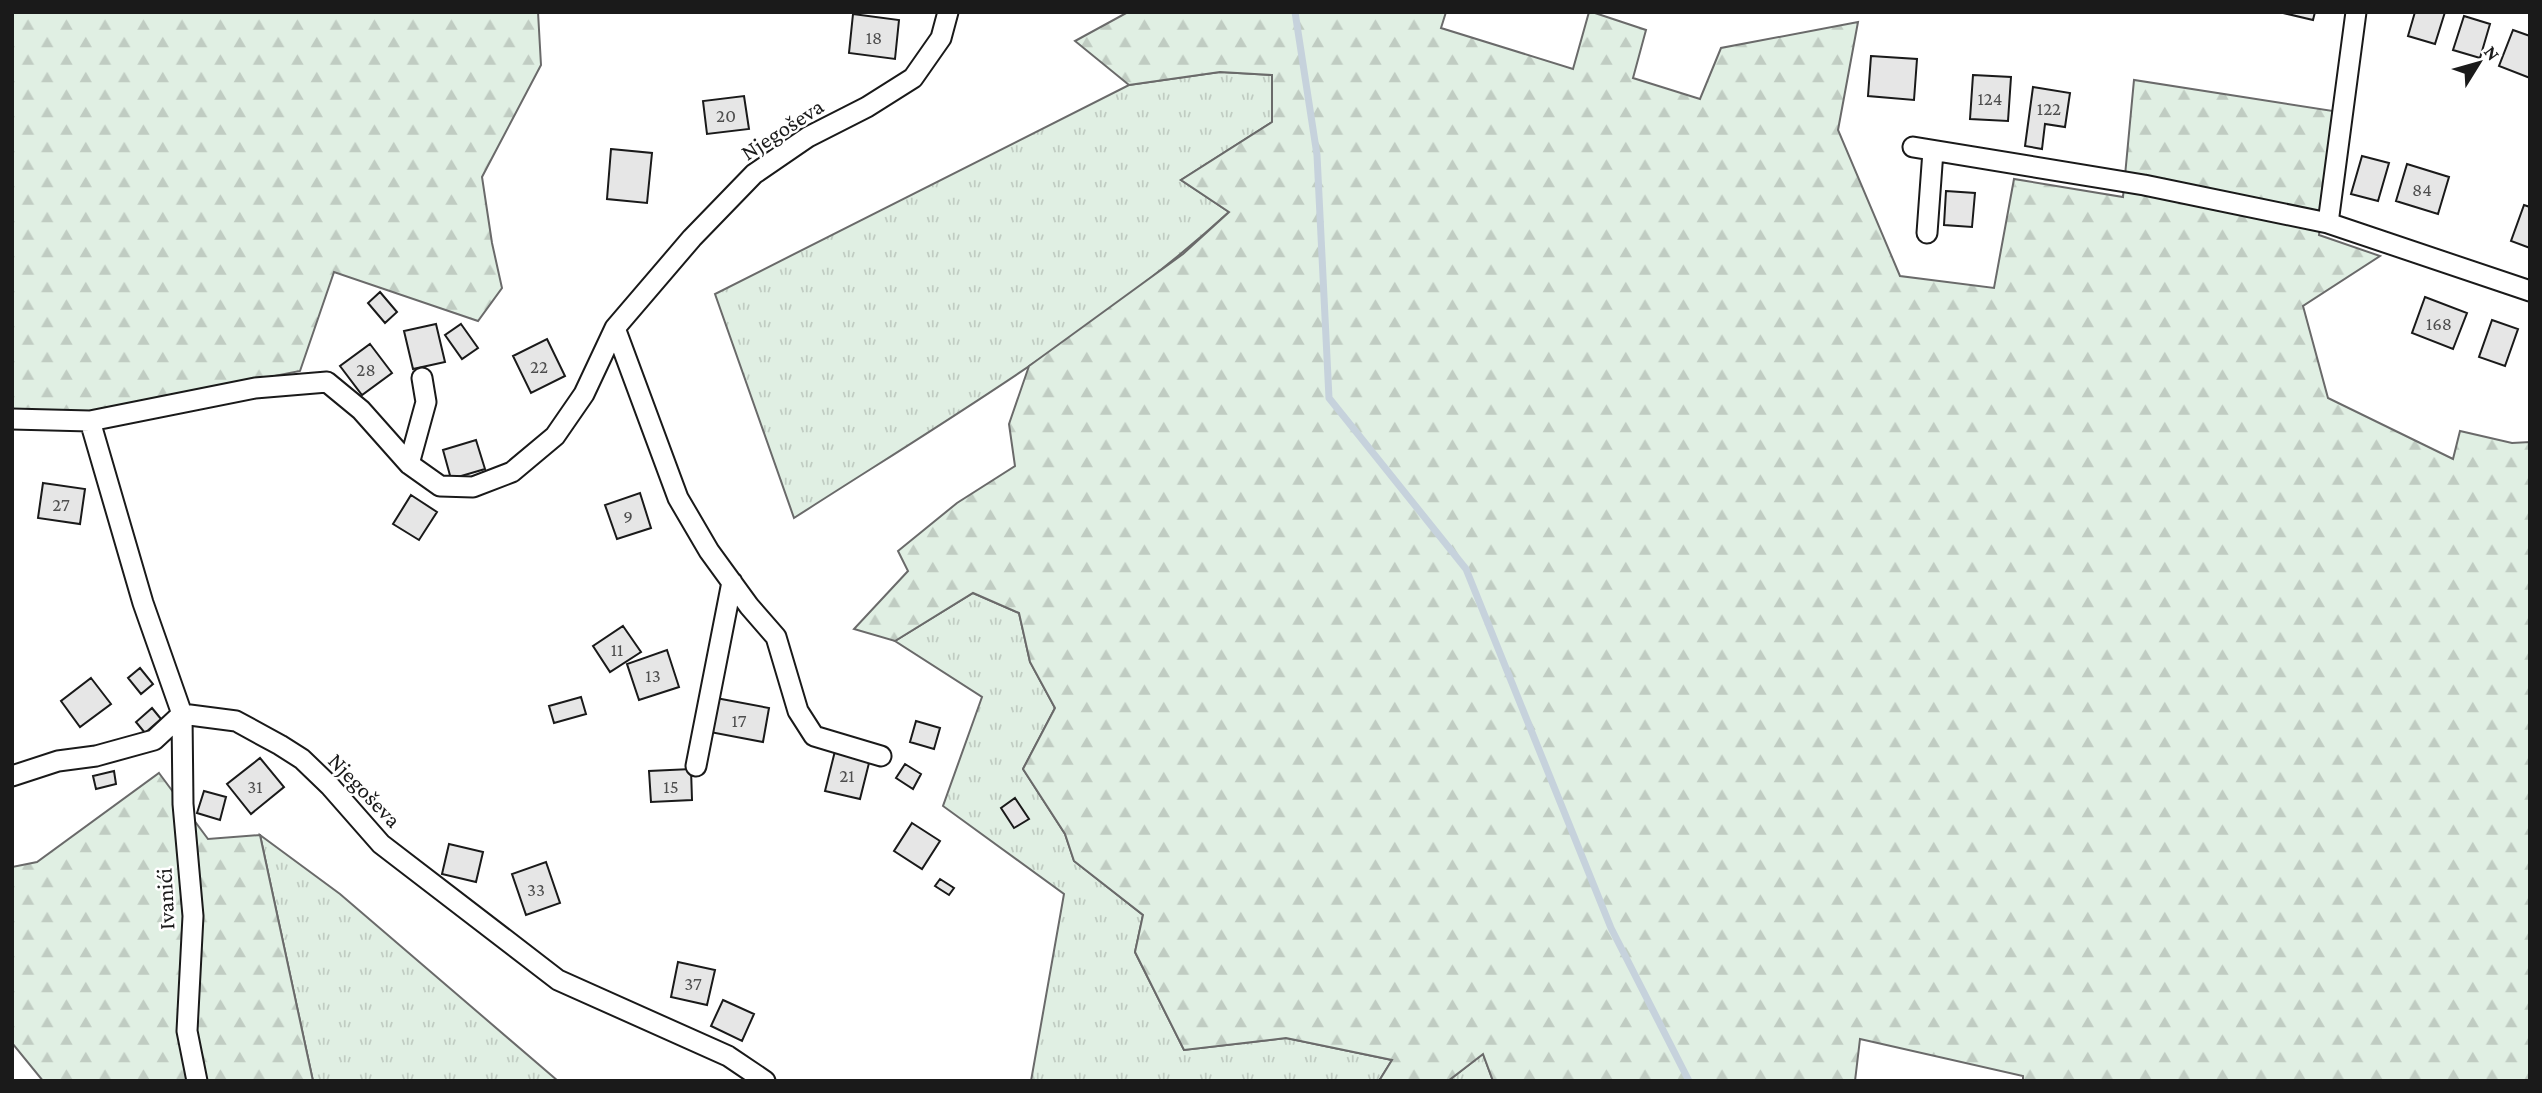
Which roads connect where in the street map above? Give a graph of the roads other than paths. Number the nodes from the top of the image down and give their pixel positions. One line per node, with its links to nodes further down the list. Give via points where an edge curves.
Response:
1 (948, 12): 8 (street, Njegoševa, via 941,38 913,78 808,137 754,174)
2 (2356, 12): 5 (street)
3 (1913, 147): 4 (street)
4 (1933, 151): 5 (street, via 2144,185); 6 (street)
5 (2328, 223): 7 (street)
6 (1927, 233)
7 (2530, 290)
8 (615, 328): 12 (street, Njegoševa, via 584,394 555,436 512,471 473,487 440,486); 13 (street, via 678,498)
9 (422, 378): 12 (street, via 426,402)
10 (12, 419): 11 (street, Njegoševa)
11 (90, 421): 12 (street, Njegoševa, via 255,388 327,382 361,410); 14 (street, via 143,603)
12 (410, 464)
13 (732, 582): 15 (street, via 776,637 798,711 814,736); 16 (street)
14 (183, 714): 17 (street, via 153,740); 18 (street, Ivanići, via 183,804 193,916 187,1031); 19 (street, Njegoševa, via 236,721 280,745 330,786 381,844 558,980 728,1056)
15 (881, 756)
16 (696, 766)
17 (12, 776)
18 (197, 1081)
19 (765, 1081)

